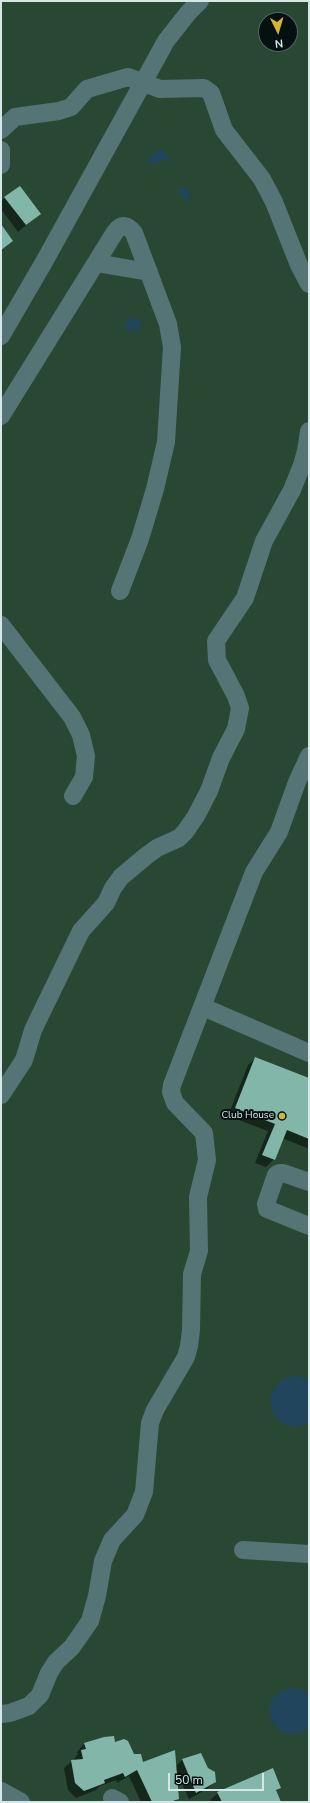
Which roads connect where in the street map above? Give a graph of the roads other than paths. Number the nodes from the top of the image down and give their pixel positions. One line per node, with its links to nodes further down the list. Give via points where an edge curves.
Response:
1 (200, 1): 2 (street, via 166,41)
2 (144, 82): 3 (street, via 128,77 87,89 71,106 60,111 15,117); 8 (street, via 160,89 204,88 211,93 224,130 262,179 274,202); 9 (street)
3 (1, 130)
4 (1, 150): 5 (street)
5 (1, 165)
6 (96, 263): 7 (street); 7 (street, via 118,227 124,225 134,233); 10 (street)
7 (149, 272): 12 (street, via 168,324 172,347 166,442 144,525)
8 (309, 284)
9 (1, 336)
10 (1, 416)
11 (309, 431): 18 (street, via 302,465 292,490 264,541 245,598 216,642 217,660 240,708 236,729 220,758 209,791 185,832 146,856 121,877 106,902 81,931 33,1030 24,1060)
12 (120, 591)
13 (1, 625): 15 (street, via 72,717 81,735 86,756 84,777)
14 (309, 756): 16 (street, via 279,832 254,872)
15 (73, 796)
16 (203, 1007): 17 (street); 23 (street, via 171,1092 175,1103 204,1133 207,1160 198,1197 199,1251 192,1274 191,1330 186,1357 154,1410 150,1423 144,1492 135,1515 112,1540 103,1561 90,1621 72,1647 56,1662 40,1695 29,1706)
17 (309, 1053)
18 (1, 1095)
19 (309, 1182): 20 (street, via 279,1173 266,1204 267,1209)
20 (309, 1226)
21 (243, 1550): 22 (street)
22 (309, 1554)
23 (1, 1714)
24 (1, 1791): 25 (street)
25 (21, 1802)

